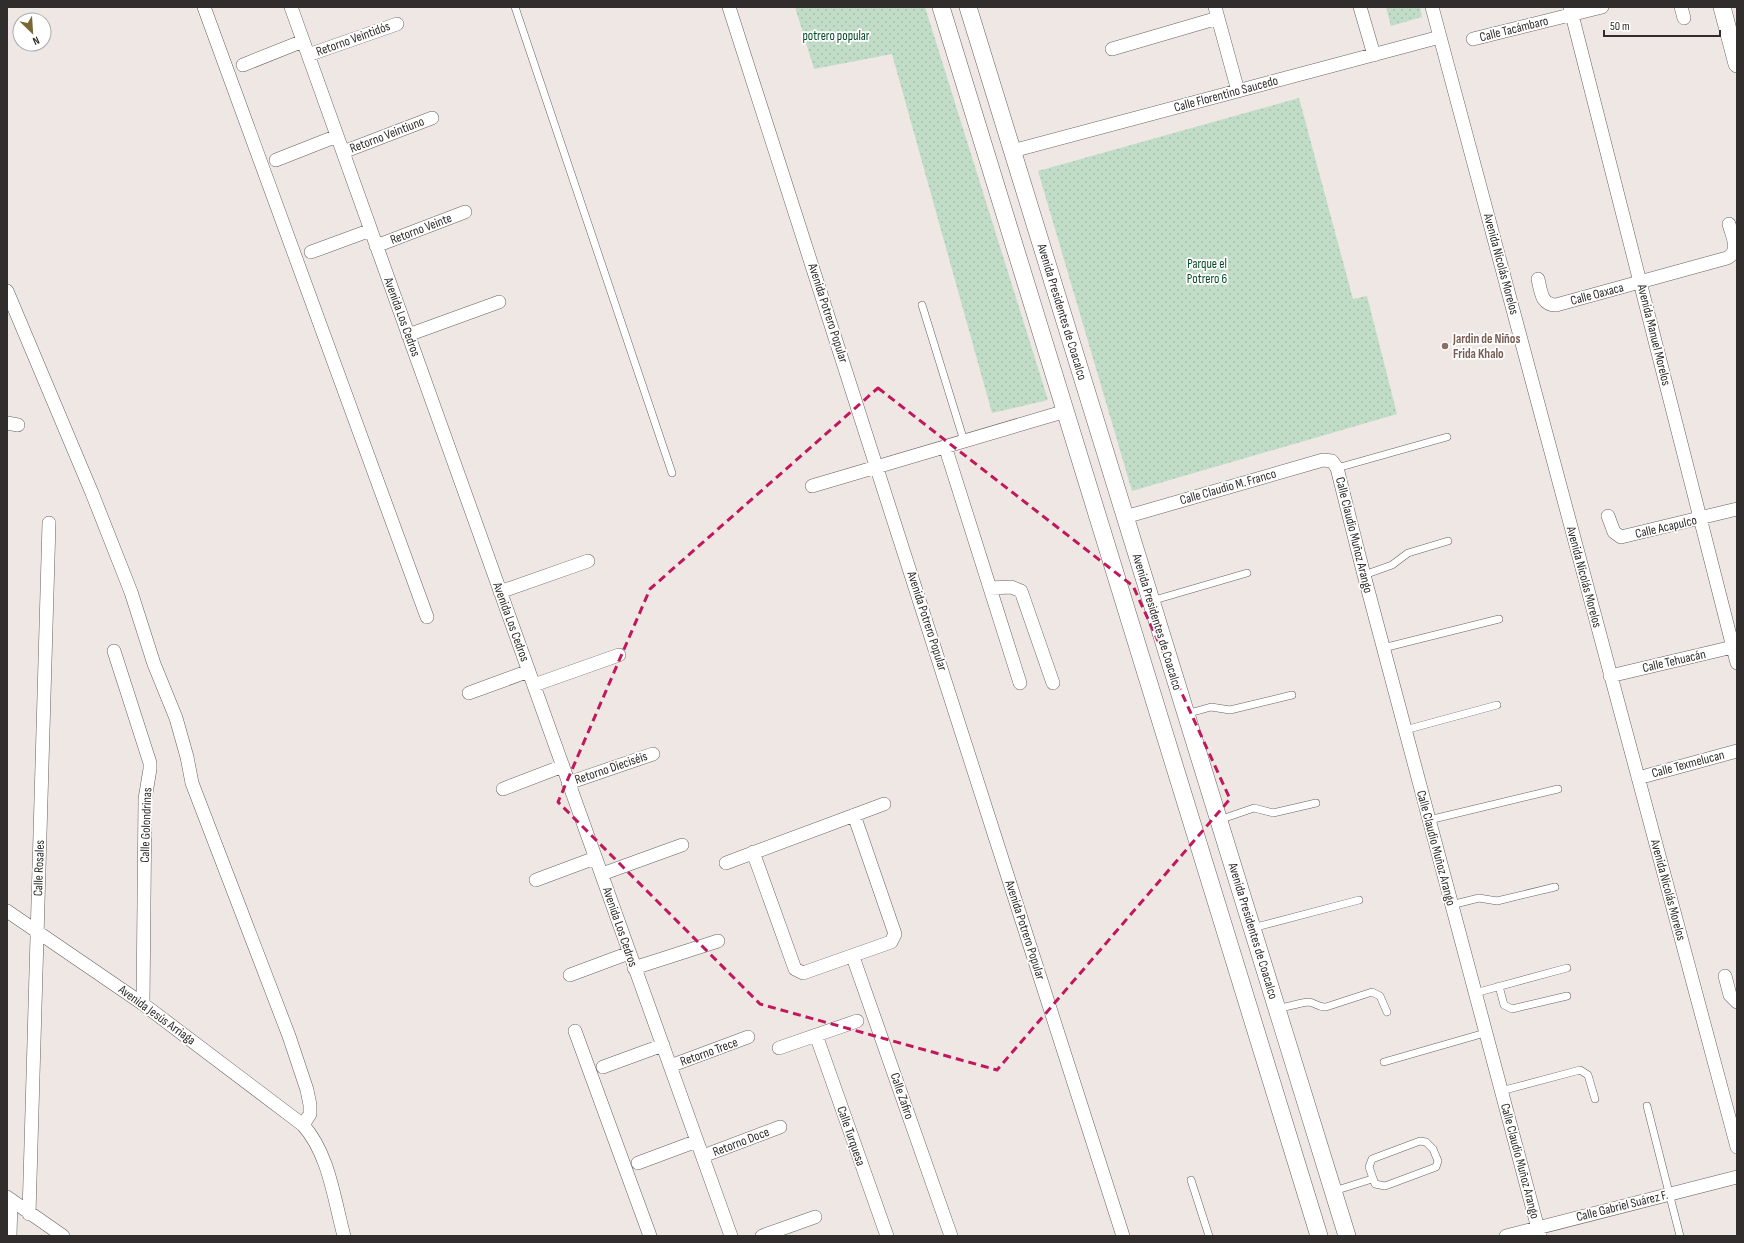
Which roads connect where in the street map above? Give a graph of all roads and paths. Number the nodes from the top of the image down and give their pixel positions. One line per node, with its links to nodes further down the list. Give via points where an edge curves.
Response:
1 (204, 7): 61 (street)
2 (291, 7): 16 (street, Avenida Los Cedros)
3 (515, 7): 47 (lane)
4 (729, 7): 46 (street, Avenida Potrero Popular)
5 (941, 7): 39 (street, Avenida Presidentes de Coacalco)
6 (968, 7): 25 (street, Avenida Presidentes de Coacalco)
7 (1360, 7): 18 (street)
8 (1432, 7): 14 (street, Avenida Nicolás Morelos)
9 (1602, 7): 11 (street, Calle Tacámbaro)
10 (1722, 7): 20 (street)
11 (1571, 11): 15 (street, Calle Tacámbaro); 34 (street, Avenida Manuel Morelos)
12 (1216, 12): 17 (street); 22 (street)
13 (397, 24): 19 (street, Retorno Veintidós)
14 (1440, 37): 18 (street, Calle Florentino Saucedo); 69 (street, Avenida Nicolás Morelos)
15 (1473, 39)
16 (303, 41): 19 (street, Avenida Los Cedros); 21 (street)
17 (1112, 49)
18 (1374, 54): 22 (street, Calle Florentino Saucedo)
19 (308, 55): 24 (street, Avenida Los Cedros)
20 (1737, 64)
21 (243, 65)
22 (1238, 91): 25 (street, Calle Florentino Saucedo)
23 (432, 118): 26 (street, Retorno Veintiuno)
24 (337, 136): 26 (street, Avenida Los Cedros); 27 (street)
25 (1012, 151): 38 (street, Avenida Presidentes de Coacalco)
26 (343, 152): 30 (street, Avenida Los Cedros)
27 (276, 160)
28 (465, 212): 31 (street, Retorno Veinte)
29 (1729, 224): 34 (street, Calle Oaxaca, via 1735,244 1734,253 1730,256)
30 (371, 230): 31 (street, Avenida Los Cedros); 32 (street)
31 (376, 246): 40 (street, Avenida Los Cedros)
32 (312, 252)
33 (1538, 279): 34 (street, Calle Oaxaca, via 1544,300 1552,305)
34 (1640, 282): 52 (street, Avenida Manuel Morelos)
35 (7, 291): 129 (street, via 92,493 131,592 156,671 172,706 192,783 289,1036 307,1090 310,1114)
36 (499, 302): 40 (street)
37 (922, 305): 43 (lane)
38 (1063, 315): 39 (street); 51 (street, Avenida Presidentes de Coacalco)
39 (1038, 323): 41 (street, Avenida Presidentes de Coacalco)
40 (408, 335): 59 (street, Avenida Los Cedros)
41 (1066, 411): 43 (street); 154 (street, Avenida Presidentes de Coacalco)
42 (1446, 437): 45 (lane)
43 (964, 441): 44 (street)
44 (945, 446): 46 (street); 58 (street)
45 (1335, 465): 51 (street, Calle Claudio M. Franco, via 1323,460); 57 (street, Calle Claudio Muñoz Arango)
46 (877, 467): 48 (street); 152 (street, Avenida Potrero Popular)
47 (672, 473)
48 (812, 486)
49 (1737, 509): 52 (street, Calle Acapulco)
50 (1608, 516): 52 (street, Calle Acapulco, via 1614,532 1621,536)
51 (1125, 517): 60 (street, Avenida Presidentes de Coacalco)
52 (1701, 519): 63 (street, Avenida Manuel Morelos)
53 (49, 523): 101 (street, Calle Rosales)
54 (1448, 541): 57 (lane, via 1408,553 1392,565)
55 (588, 561): 59 (street)
56 (1246, 573): 60 (lane)
57 (1364, 575): 64 (street, Calle Claudio Muñoz Arango)
58 (990, 588): 70 (street); 71 (street, via 1011,587 1021,591)
59 (500, 592): 68 (street, Avenida Los Cedros)
60 (1151, 601): 76 (street, Avenida Presidentes de Coacalco)
61 (427, 617)
62 (1499, 620): 64 (lane)
63 (1735, 646): 67 (street, Avenida Manuel Morelos); 69 (street, Calle Tehuacán)
64 (1383, 648): 77 (street, Calle Claudio Muñoz Arango)
65 (114, 651): 113 (street, Calle Golondrinas, via 150,766 145,799)
66 (619, 655): 72 (street)
67 (1737, 663)
68 (528, 671): 72 (street, Avenida Los Cedros); 73 (street)
69 (1610, 676): 81 (street, Avenida Nicolás Morelos)
70 (1020, 683)
71 (1053, 683)
72 (534, 686): 80 (street, Avenida Los Cedros)
73 (469, 693)
74 (1292, 695): 76 (lane, via 1230,710 1212,707)
75 (1497, 706): 77 (lane)
76 (1186, 714): 88 (street, Avenida Presidentes de Coacalco)
77 (1405, 730): 89 (street, Calle Claudio Muñoz Arango)
78 (1737, 751): 81 (street, Calle Texmelucan)
79 (653, 754): 82 (street, Retorno Dieciséis)
80 (563, 766): 82 (street, Avenida Los Cedros); 83 (street)
81 (1638, 778): 132 (street, Avenida Nicolás Morelos)
82 (568, 783): 92 (street, Avenida Los Cedros)
83 (503, 789)
84 (1558, 789): 89 (lane)
85 (1316, 803): 88 (lane, via 1273,813 1254,808)
86 (884, 804): 87 (street)
87 (854, 815): 91 (street); 104 (street, via 895,934 891,942)
88 (1219, 820): 100 (street, Avenida Presidentes de Coacalco)
89 (1429, 820): 98 (street, Calle Claudio Muñoz Arango)
90 (682, 845): 94 (street)
91 (753, 852): 93 (street); 104 (street, via 795,969 803,973 808,972)
92 (595, 858): 94 (street, Avenida Los Cedros); 95 (street)
93 (726, 863)
94 (602, 874): 103 (street, Avenida Los Cedros)
95 (536, 880)
96 (1555, 887): 98 (lane, via 1497,901 1479,898)
97 (1359, 900): 100 (lane)
98 (1451, 905): 110 (street, Calle Claudio Muñoz Arango)
99 (7, 911): 101 (street, Avenida Jesús Arriaga)
100 (1252, 928): 114 (street, Avenida Presidentes de Coacalco)
101 (36, 931): 113 (street, Avenida Jesús Arriaga); 141 (street, Calle Rosales)
102 (718, 941): 105 (street)
103 (629, 953): 105 (street, Avenida Los Cedros); 107 (street)
104 (853, 956): 151 (street, Calle Zafiro)
105 (634, 968): 121 (street, Avenida Los Cedros)
106 (1567, 968): 109 (lane)
107 (570, 975)
108 (1725, 976): 112 (street, via 1730,995)
109 (1499, 986): 110 (lane); 111 (lane, via 1504,1005 1512,1009)
110 (1475, 993): 118 (street, Calle Claudio Muñoz Arango)
111 (1567, 996)
112 (1737, 1002)
113 (143, 1004): 129 (street, Avenida Jesús Arriaga)
114 (1277, 1009): 115 (lane, via 1308,1002 1326,1007 1372,992 1380,996); 138 (street, Avenida Presidentes de Coacalco)
115 (1387, 1012)
116 (857, 1021): 119 (street)
117 (575, 1031): 147 (street)
118 (1486, 1033): 123 (lane); 126 (street, Calle Claudio Muñoz Arango)
119 (816, 1035): 122 (street); 150 (street, Calle Turquesa)
120 (748, 1037): 124 (street, Retorno Trece)
121 (663, 1045): 124 (street, Avenida Los Cedros); 125 (street)
122 (779, 1048)
123 (1384, 1062)
124 (670, 1066): 131 (street, Avenida Los Cedros)
125 (603, 1067)
126 (1501, 1091): 127 (lane, via 1580,1070 1588,1075); 143 (street, Calle Claudio Muñoz Arango)
127 (1595, 1099)
128 (1647, 1106): 139 (lane)
129 (303, 1125): 146 (street, Avenida Jesús Arriaga, via 316,1143)
130 (780, 1127): 133 (street, Retorno Doce)
131 (697, 1140): 133 (street, Avenida Los Cedros); 134 (street)
132 (1737, 1147)
133 (703, 1156): 148 (street, Avenida Los Cedros)
134 (638, 1163)
135 (1737, 1177): 139 (street, Calle Gabriel Suárez F.)
136 (1372, 1179): 136 (lane, via 1378,1186 1385,1186 1436,1167 1437,1155 1423,1141 1376,1157 1368,1167); 138 (lane)
137 (1191, 1180): 153 (lane)
138 (1333, 1191): 155 (street, Avenida Presidentes de Coacalco)
139 (1669, 1194): 143 (street, Calle Gabriel Suárez F.); 157 (lane)
140 (9, 1199): 141 (street); 144 (street)
141 (29, 1214): 145 (street)
142 (815, 1217): 149 (street)
143 (1539, 1232): 156 (street, Calle Gabriel Suárez F.)
144 (10, 1236)
145 (63, 1236)
146 (344, 1236)
147 (650, 1236)
148 (731, 1236)
149 (762, 1236)
150 (887, 1236)
151 (951, 1236)
152 (1123, 1236)
153 (1209, 1236)
154 (1319, 1236)
155 (1347, 1236)
156 (1506, 1236)
157 (1680, 1236)

